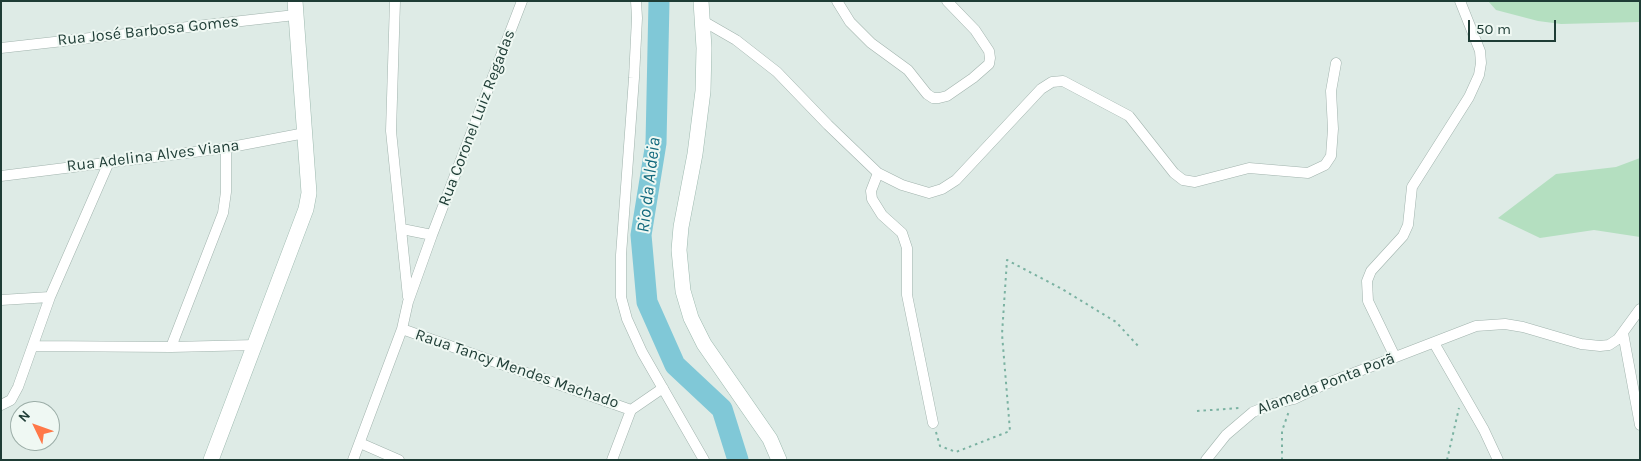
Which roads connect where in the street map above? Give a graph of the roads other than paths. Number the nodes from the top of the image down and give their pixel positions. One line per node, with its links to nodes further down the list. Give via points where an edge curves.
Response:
1 (395, 1): 17 (street, Rua Coronel Luiz Regadas, via 392,131)
2 (522, 1): 18 (street, Rua Coronel Luiz Regadas)
3 (636, 1): 30 (street, via 621,297 627,319)
4 (701, 1): 9 (street)
5 (837, 1): 6 (street, via 850,22 871,43 908,70 933,98 947,96 973,78 989,64 990,58 975,30)
6 (947, 1)
7 (1460, 1): 29 (street, via 1480,51 1479,75 1469,97 1412,187 1408,225 1402,236 1366,281 1368,302)
8 (295, 8): 10 (street, Rua José Barbosa Gomes); 12 (street)
9 (703, 21): 15 (street, via 736,40 777,72); 41 (street, via 703,90 679,250 683,291 691,318 704,344 770,439)
10 (1, 48)
11 (1336, 63): 15 (street, via 1331,92 1331,156 1325,165 1308,173 1249,168 1195,182 1183,180 1129,116 1062,81 1040,88 956,180 942,189 929,193)
12 (305, 133): 13 (street, Rua Adelina Alves Viana); 26 (street, via 306,209)
13 (226, 148): 14 (street, Rua Adelina Alves Viana); 28 (street, via 223,213)
14 (109, 162): 16 (street, Rua Adelina Alves Viana); 19 (street)
15 (878, 173): 33 (street, via 872,199 882,216 902,233 906,248 907,295)
16 (1, 176)
17 (402, 229): 18 (street); 21 (street, Rua Coronel Luiz Regadas)
18 (432, 235): 21 (street, Rua Coronel Luiz Regadas)
19 (50, 297): 20 (street); 27 (street)
20 (1, 300)
21 (408, 302): 23 (street, Rua Coronel Luiz Regadas)
22 (1640, 309): 24 (street)
23 (402, 329): 32 (street, Raua Tancy Mendes Machado); 35 (street, Rua Coronel Luiz Regadas)
24 (1623, 333): 25 (street, Alameda Ponta Porã, via 1609,344 1590,346 1524,327 1490,324 1476,326); 34 (street)
25 (1434, 343): 29 (street, Alameda Ponta Porã); 43 (street)
26 (256, 345): 28 (street); 36 (street)
27 (34, 346): 28 (street); 31 (street, via 16,392 11,400)
28 (171, 347)
29 (1395, 357): 42 (street, Alameda Ponta Porã, via 1294,399 1253,412 1226,435)
30 (663, 388): 32 (street); 40 (street)
31 (1, 405)
32 (631, 410): 39 (street)
33 (933, 423)
34 (1640, 425)
35 (360, 443): 37 (street, Rua Coronel Luiz Regadas); 38 (street)
36 (211, 460)
37 (353, 460)
38 (399, 460)
39 (612, 460)
40 (704, 460)
41 (779, 460)
42 (1206, 460)
43 (1498, 460)

